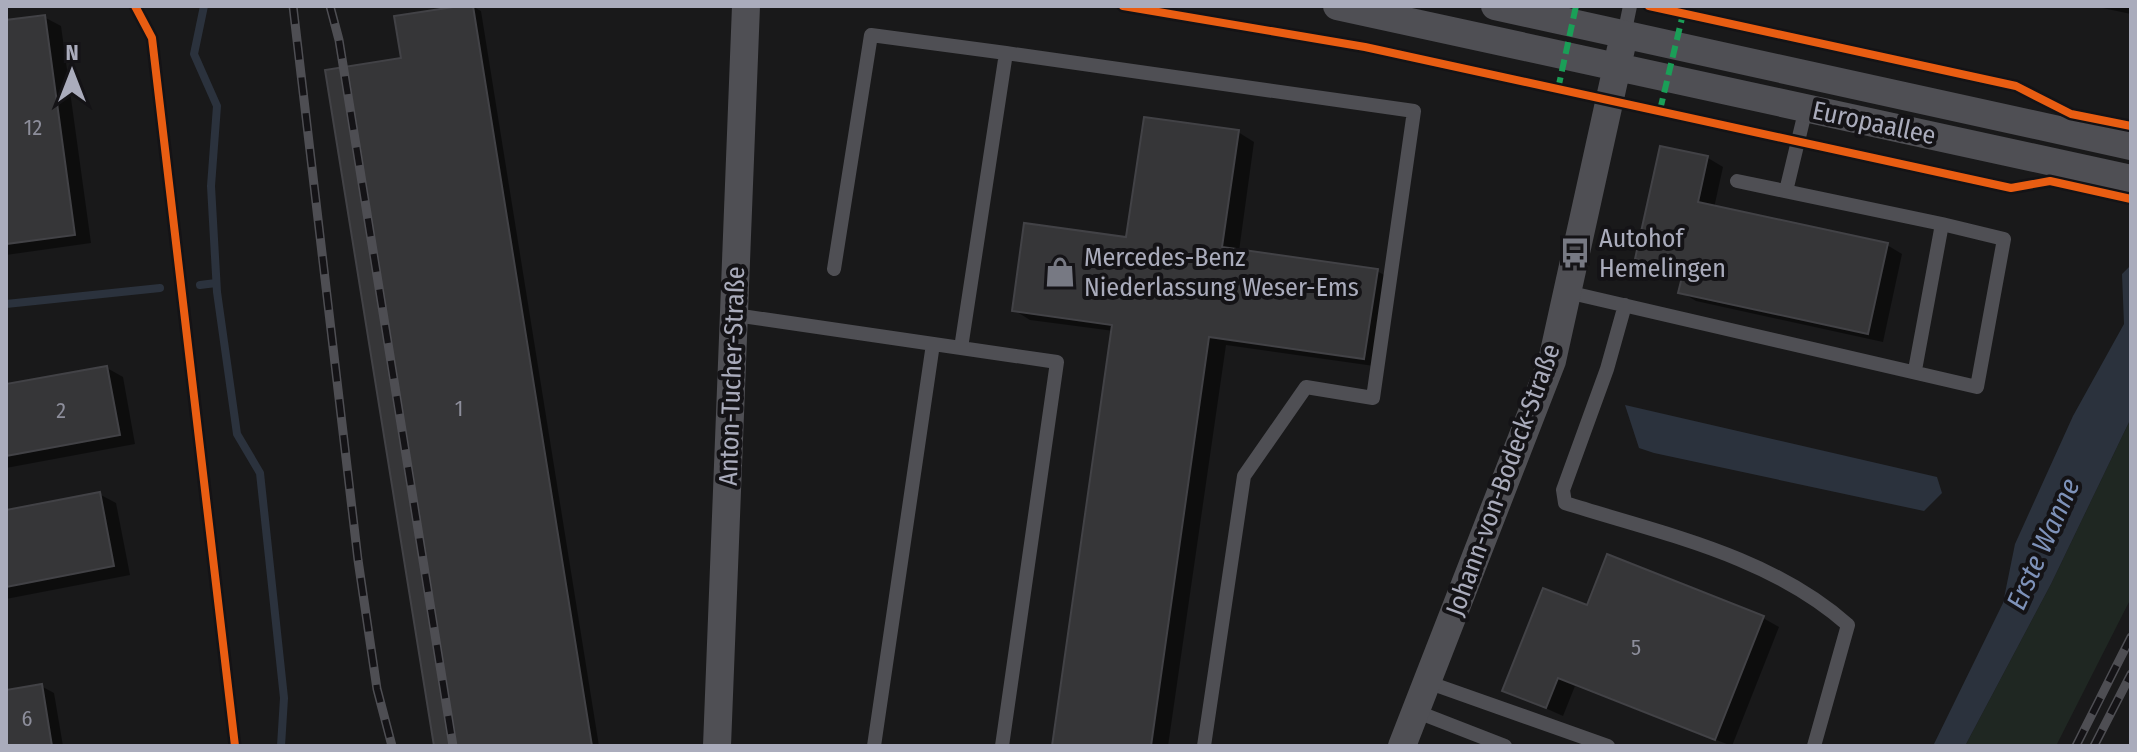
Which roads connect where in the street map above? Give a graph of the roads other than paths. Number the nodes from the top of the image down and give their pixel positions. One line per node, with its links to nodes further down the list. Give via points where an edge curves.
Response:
1 (746, 6): 17 (street, Anton-Tucher-Straße)
2 (1337, 6): 7 (street, Europaallee)
3 (1495, 6): 5 (street, Europaallee)
4 (1630, 6): 5 (lane)
5 (1624, 35): 7 (street); 9 (street, Europaallee)
6 (1006, 53): 14 (lane, via 871,35); 19 (lane); 26 (lane, via 1414,111 1373,398 1306,387 1244,476)
7 (1617, 68): 8 (street, Europaallee); 15 (street, Johann-von-Bodeck-Straße)
8 (1806, 108): 10 (street, Europaallee); 12 (lane)
9 (2131, 146)
10 (2131, 179)
11 (1737, 181): 12 (lane)
12 (1786, 191): 13 (lane)
13 (1942, 224): 20 (lane); 20 (lane, via 2004,239 1977,387)
14 (834, 269)
15 (1567, 292): 16 (lane); 21 (street, Johann-von-Bodeck-Straße, via 1552,361 1530,423)
16 (1625, 305): 20 (lane); 30 (lane, via 1563,490 1565,503 1750,562 1818,598 1848,625)
17 (735, 315): 18 (lane); 23 (street, Anton-Tucher-Straße)
18 (933, 344): 19 (lane); 24 (lane)
19 (961, 348): 25 (lane, via 1057,362)
20 (1915, 370)
21 (1427, 682): 22 (street, Johann-von-Bodeck-Straße); 29 (lane)
22 (1415, 711): 27 (street, Johann-von-Bodeck-Straße); 28 (lane)
23 (717, 746)
24 (874, 746)
25 (1002, 746)
26 (1204, 746)
27 (1402, 746)
28 (1502, 746)
29 (1608, 746)
30 (1814, 746)

